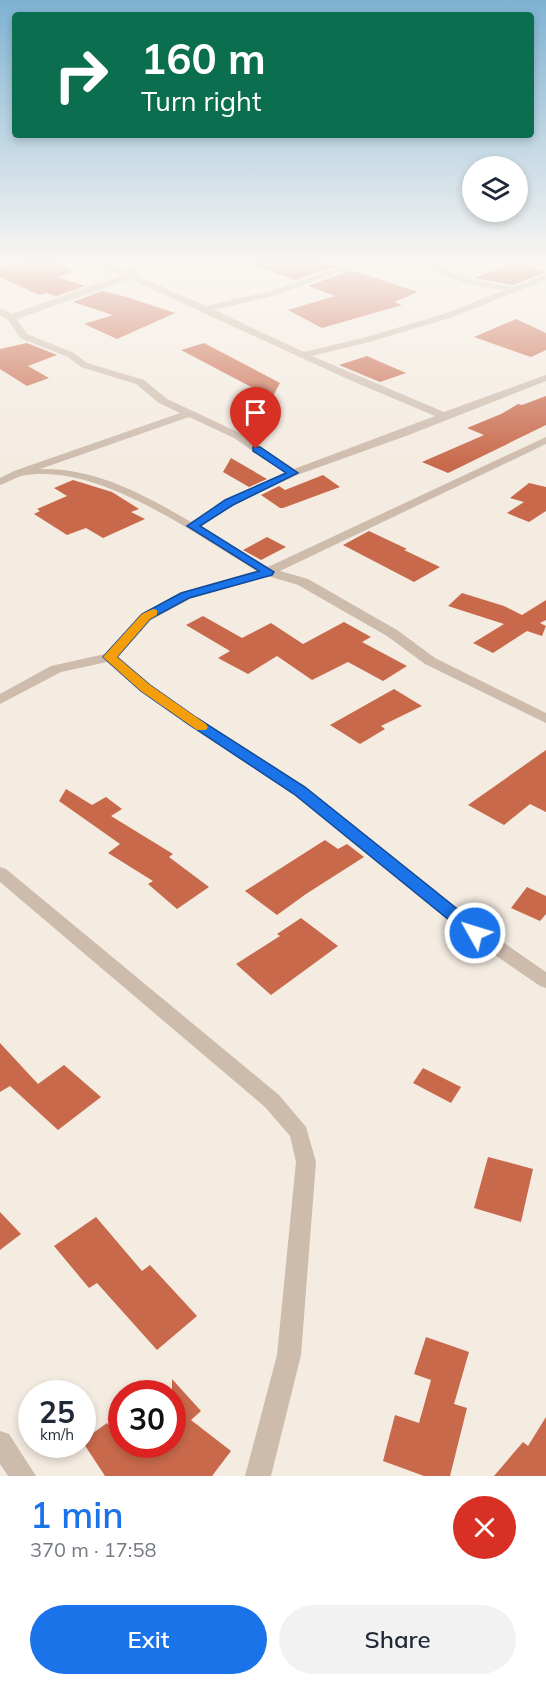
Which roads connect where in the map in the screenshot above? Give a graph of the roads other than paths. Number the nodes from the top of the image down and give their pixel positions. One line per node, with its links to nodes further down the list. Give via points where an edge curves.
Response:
1 (20, 329): 6 (street, via 23,336 84,365 140,382 163,401)
2 (247, 329): 4 (street)
3 (403, 329): 4 (street)
4 (302, 355): 7 (street)
5 (546, 378): 7 (street)
6 (188, 414): 9 (street); 10 (street, via 238,436)
7 (444, 416): 10 (street)
8 (546, 440): 13 (street)
9 (18, 473): 11 (street); 12 (street, via 65,472 96,480 138,496)
10 (293, 473): 12 (street, via 229,503)
11 (0, 482)
12 (192, 526): 13 (street)
13 (268, 572): 14 (street, via 185,596 146,616); 16 (street, via 303,582 328,595 430,661)
14 (110, 657): 15 (street, via 56,669); 18 (street, via 183,715 300,790 475,933)
15 (0, 700)
16 (546, 718)
17 (0, 873): 21 (street, via 272,1101 299,1133 306,1162 289,1355)
18 (546, 981)
19 (0, 1443): 20 (street)
20 (23, 1476)
21 (258, 1476)

